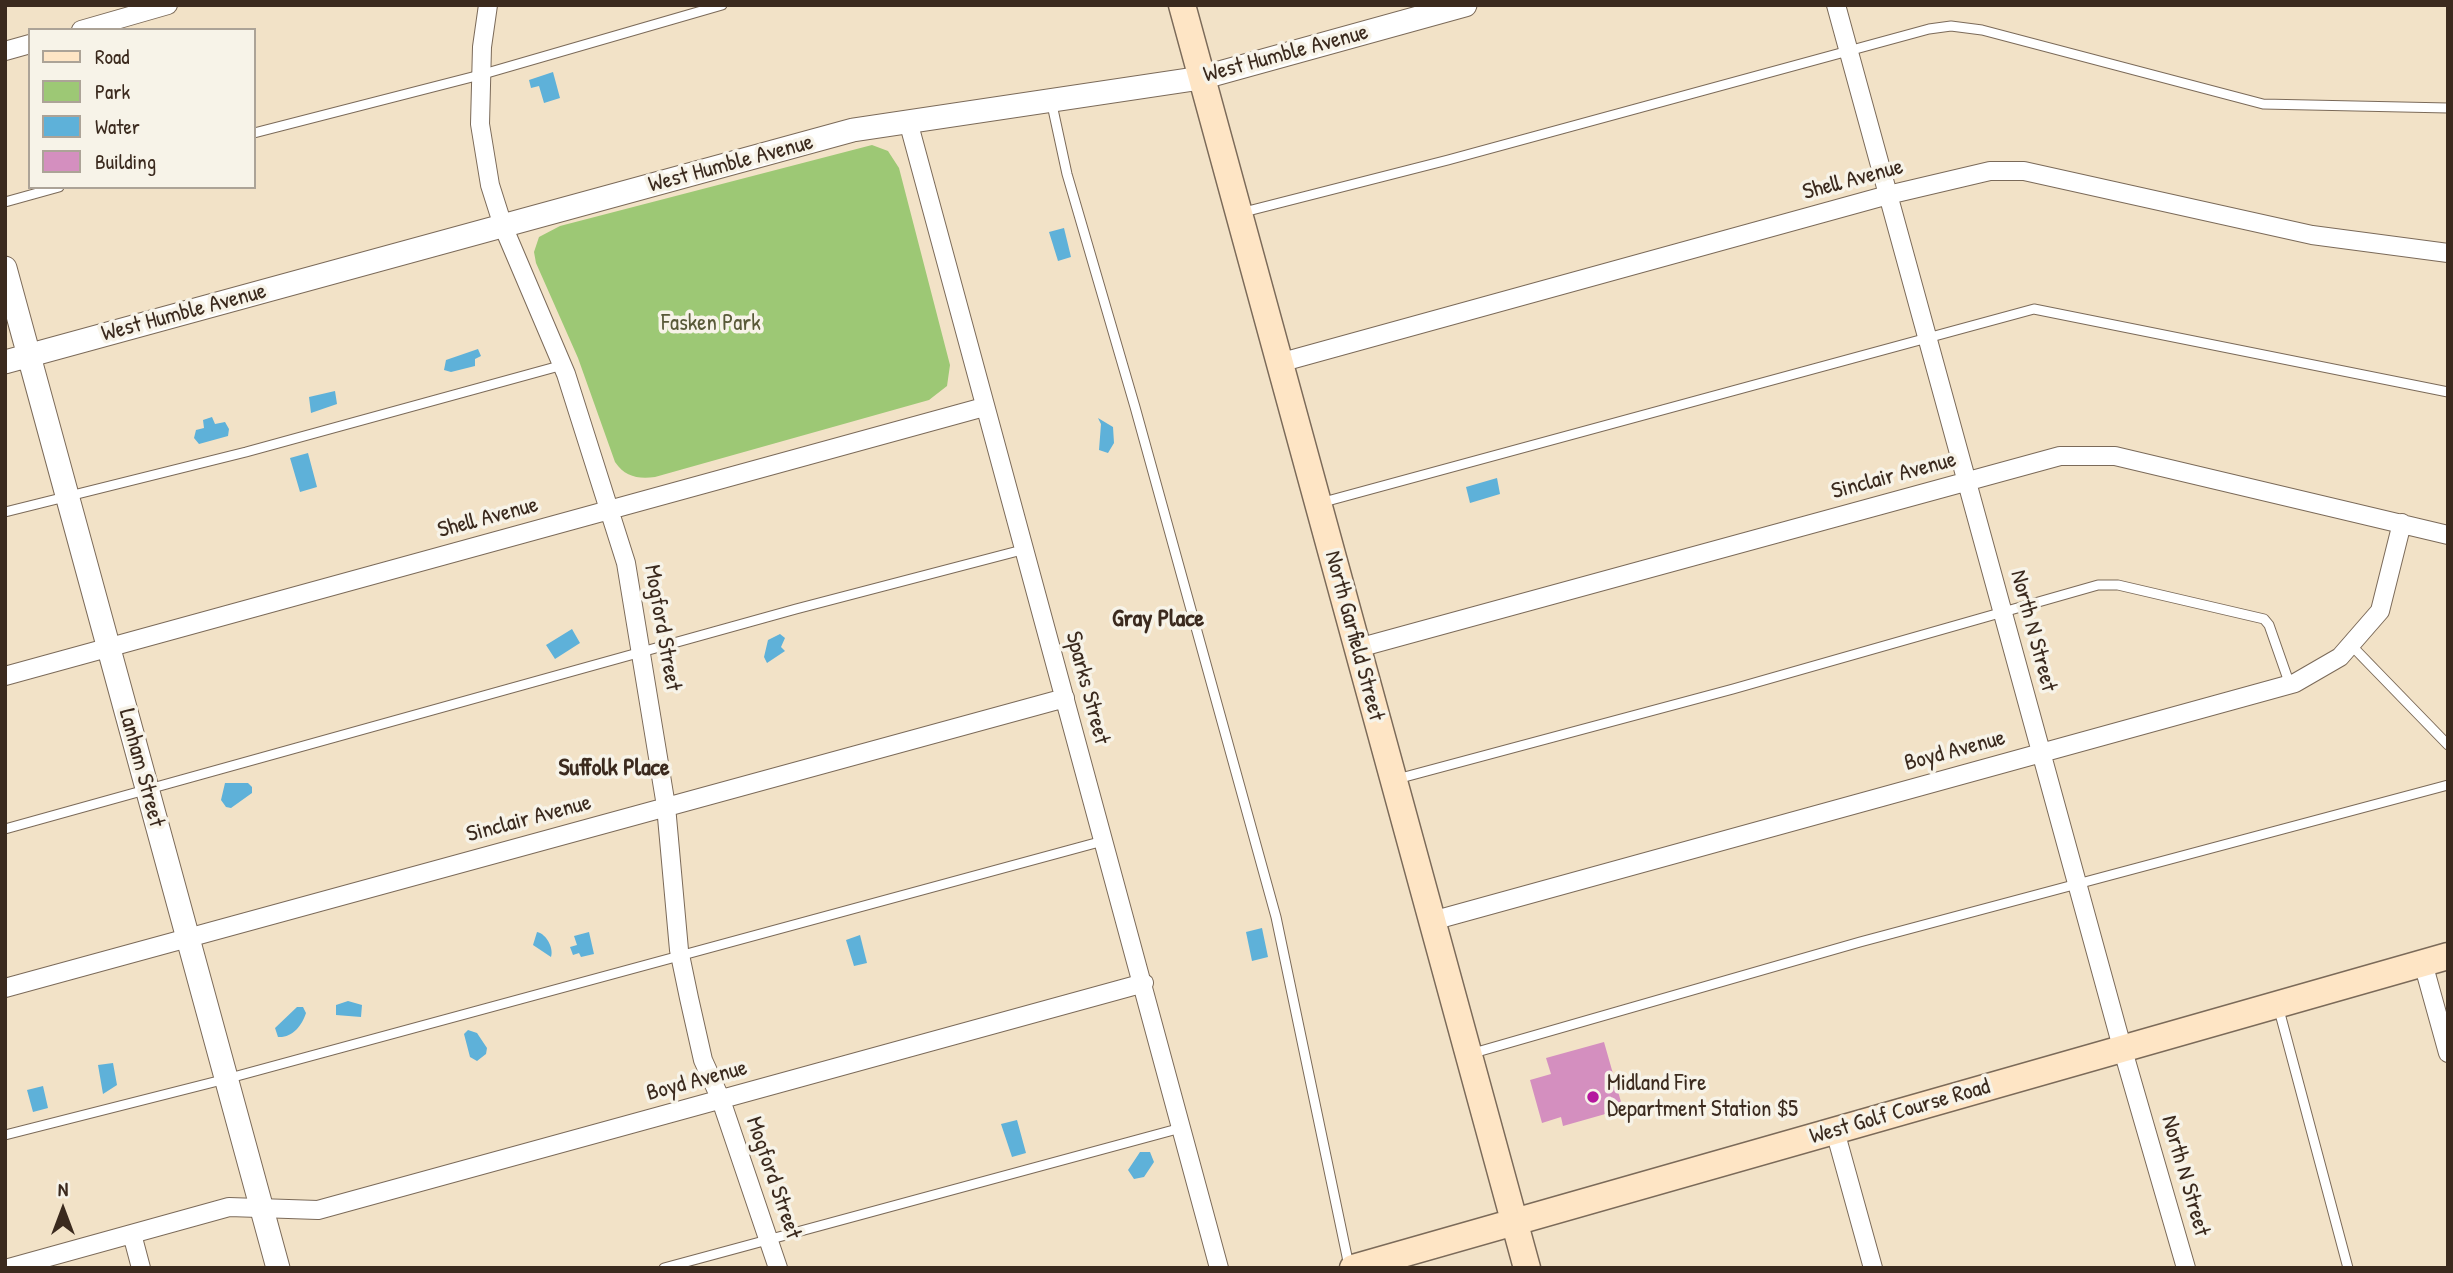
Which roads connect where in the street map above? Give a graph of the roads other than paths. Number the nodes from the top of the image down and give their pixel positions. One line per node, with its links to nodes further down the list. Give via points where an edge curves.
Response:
1 (168, 5): 7 (street)
2 (488, 5): 11 (street, Mogford Street)
3 (722, 5): 11 (lane)
4 (1182, 5): 12 (main road, North Garfield Street)
5 (1465, 5): 12 (street, West Humble Avenue)
6 (1836, 5): 10 (street, North N Street)
7 (88, 28)
8 (28, 45): 9 (street)
9 (5, 51)
10 (1849, 52): 14 (lane, via 1951,26 1982,30 2263,104); 18 (street, North N Street); 20 (lane)
11 (480, 75): 16 (lane); 21 (street, Mogford Street, via 484,151)
12 (1201, 78): 13 (street, West Humble Avenue); 20 (main road, North Garfield Street)
13 (1051, 100): 15 (street, West Humble Avenue); 81 (lane, via 1067,174 1276,917)
14 (2448, 108)
15 (908, 121): 21 (street, West Humble Avenue, via 853,130); 30 (street, Sparks Street)
16 (256, 132)
17 (52, 189): 19 (lane)
18 (1888, 195): 22 (street, Shell Avenue, via 1990,171 2024,171 2312,235); 24 (street, North N Street); 27 (street, Shell Avenue)
19 (5, 202)
20 (1238, 213): 27 (main road, North Garfield Street)
21 (503, 226): 25 (street, West Humble Avenue); 28 (street, Mogford Street)
22 (2448, 253)
23 (5, 268): 25 (street, Lanham Street)
24 (1928, 338): 29 (lane, via 2034,309); 31 (street, North N Street); 33 (lane)
25 (30, 355): 26 (street, West Humble Avenue); 32 (street, Lanham Street)
26 (5, 362)
27 (1279, 363): 33 (main road, North Garfield Street)
28 (563, 365): 32 (lane, via 246,452); 34 (street, Mogford Street)
29 (2448, 391)
30 (984, 407): 34 (street, Shell Avenue); 38 (street, Sparks Street)
31 (1967, 482): 36 (street, Sinclair Avenue, via 2060,456 2115,456); 39 (street, North N Street); 42 (street, Sinclair Avenue)
32 (67, 495): 35 (lane); 41 (street, Lanham Street)
33 (1318, 503): 42 (main road, North Garfield Street)
34 (611, 509): 41 (street, Shell Avenue); 43 (street, Mogford Street)
35 (5, 512)
36 (2402, 523): 37 (street, Sinclair Avenue); 40 (street, Boyd Avenue, via 2380,611)
37 (2448, 535)
38 (1023, 550): 43 (lane); 46 (street, Sparks Street)
39 (2003, 614): 45 (lane, via 2098,585 2118,585 2252,615 2269,625); 48 (street, North N Street); 49 (lane)
40 (2351, 645): 45 (street, Boyd Avenue, via 2340,657); 47 (lane)
41 (108, 648): 44 (street, Shell Avenue); 51 (street, Lanham Street)
42 (1358, 648): 49 (main road, North Garfield Street)
43 (643, 653): 51 (lane); 52 (street, Mogford Street)
44 (5, 676)
45 (2290, 685): 48 (street, Boyd Avenue)
46 (1065, 698): 52 (street, Sinclair Avenue); 54 (street, Sparks Street)
47 (2448, 745)
48 (2041, 753): 55 (street, North N Street); 56 (street, Boyd Avenue)
49 (1394, 780): 56 (main road, North Garfield Street)
50 (2448, 785): 55 (lane)
51 (147, 789): 53 (lane); 57 (street, Lanham Street)
52 (666, 806): 57 (street, Sinclair Avenue); 58 (street, Mogford Street)
53 (5, 829)
54 (1103, 841): 58 (lane); 60 (street, Sparks Street)
55 (2078, 885): 63 (street, North N Street); 65 (lane)
56 (1432, 921): 65 (main road, North Garfield Street)
57 (187, 939): 61 (street, Sinclair Avenue); 66 (street, Lanham Street)
58 (680, 954): 66 (lane); 67 (street, Mogford Street, via 703,1060)
59 (2435, 960): 62 (main road, West Golf Course Road); 64 (street)
60 (1144, 983): 67 (street, Boyd Avenue); 68 (street, Sparks Street)
61 (5, 988)
62 (2277, 1004): 63 (main road, West Golf Course Road); 85 (lane)
63 (2122, 1047): 69 (main road, West Golf Course Road); 84 (street, North N Street)
64 (2448, 1053)
65 (1468, 1054): 72 (main road, North Garfield Street)
66 (226, 1079): 70 (lane); 71 (street, Lanham Street)
67 (721, 1100): 71 (street, Boyd Avenue, via 318,1210); 74 (street, Mogford Street)
68 (1181, 1128): 74 (lane); 80 (street, Sparks Street)
69 (1835, 1131): 72 (main road, West Golf Course Road); 83 (street)
70 (5, 1135)
71 (261, 1207): 73 (street, Boyd Avenue, via 229,1208); 77 (street, Lanham Street)
72 (1515, 1223): 81 (main road, West Golf Course Road); 82 (main road, North Garfield Street)
73 (132, 1234): 75 (street, Boyd Avenue); 76 (street)
74 (767, 1240): 78 (lane); 79 (street, Mogford Street)
75 (9, 1268)
76 (141, 1268)
77 (278, 1268)
78 (664, 1268)
79 (778, 1268)
80 (1219, 1268)
81 (1351, 1268)
82 (1527, 1268)
83 (1873, 1268)
84 (2186, 1268)
85 (2348, 1268)

